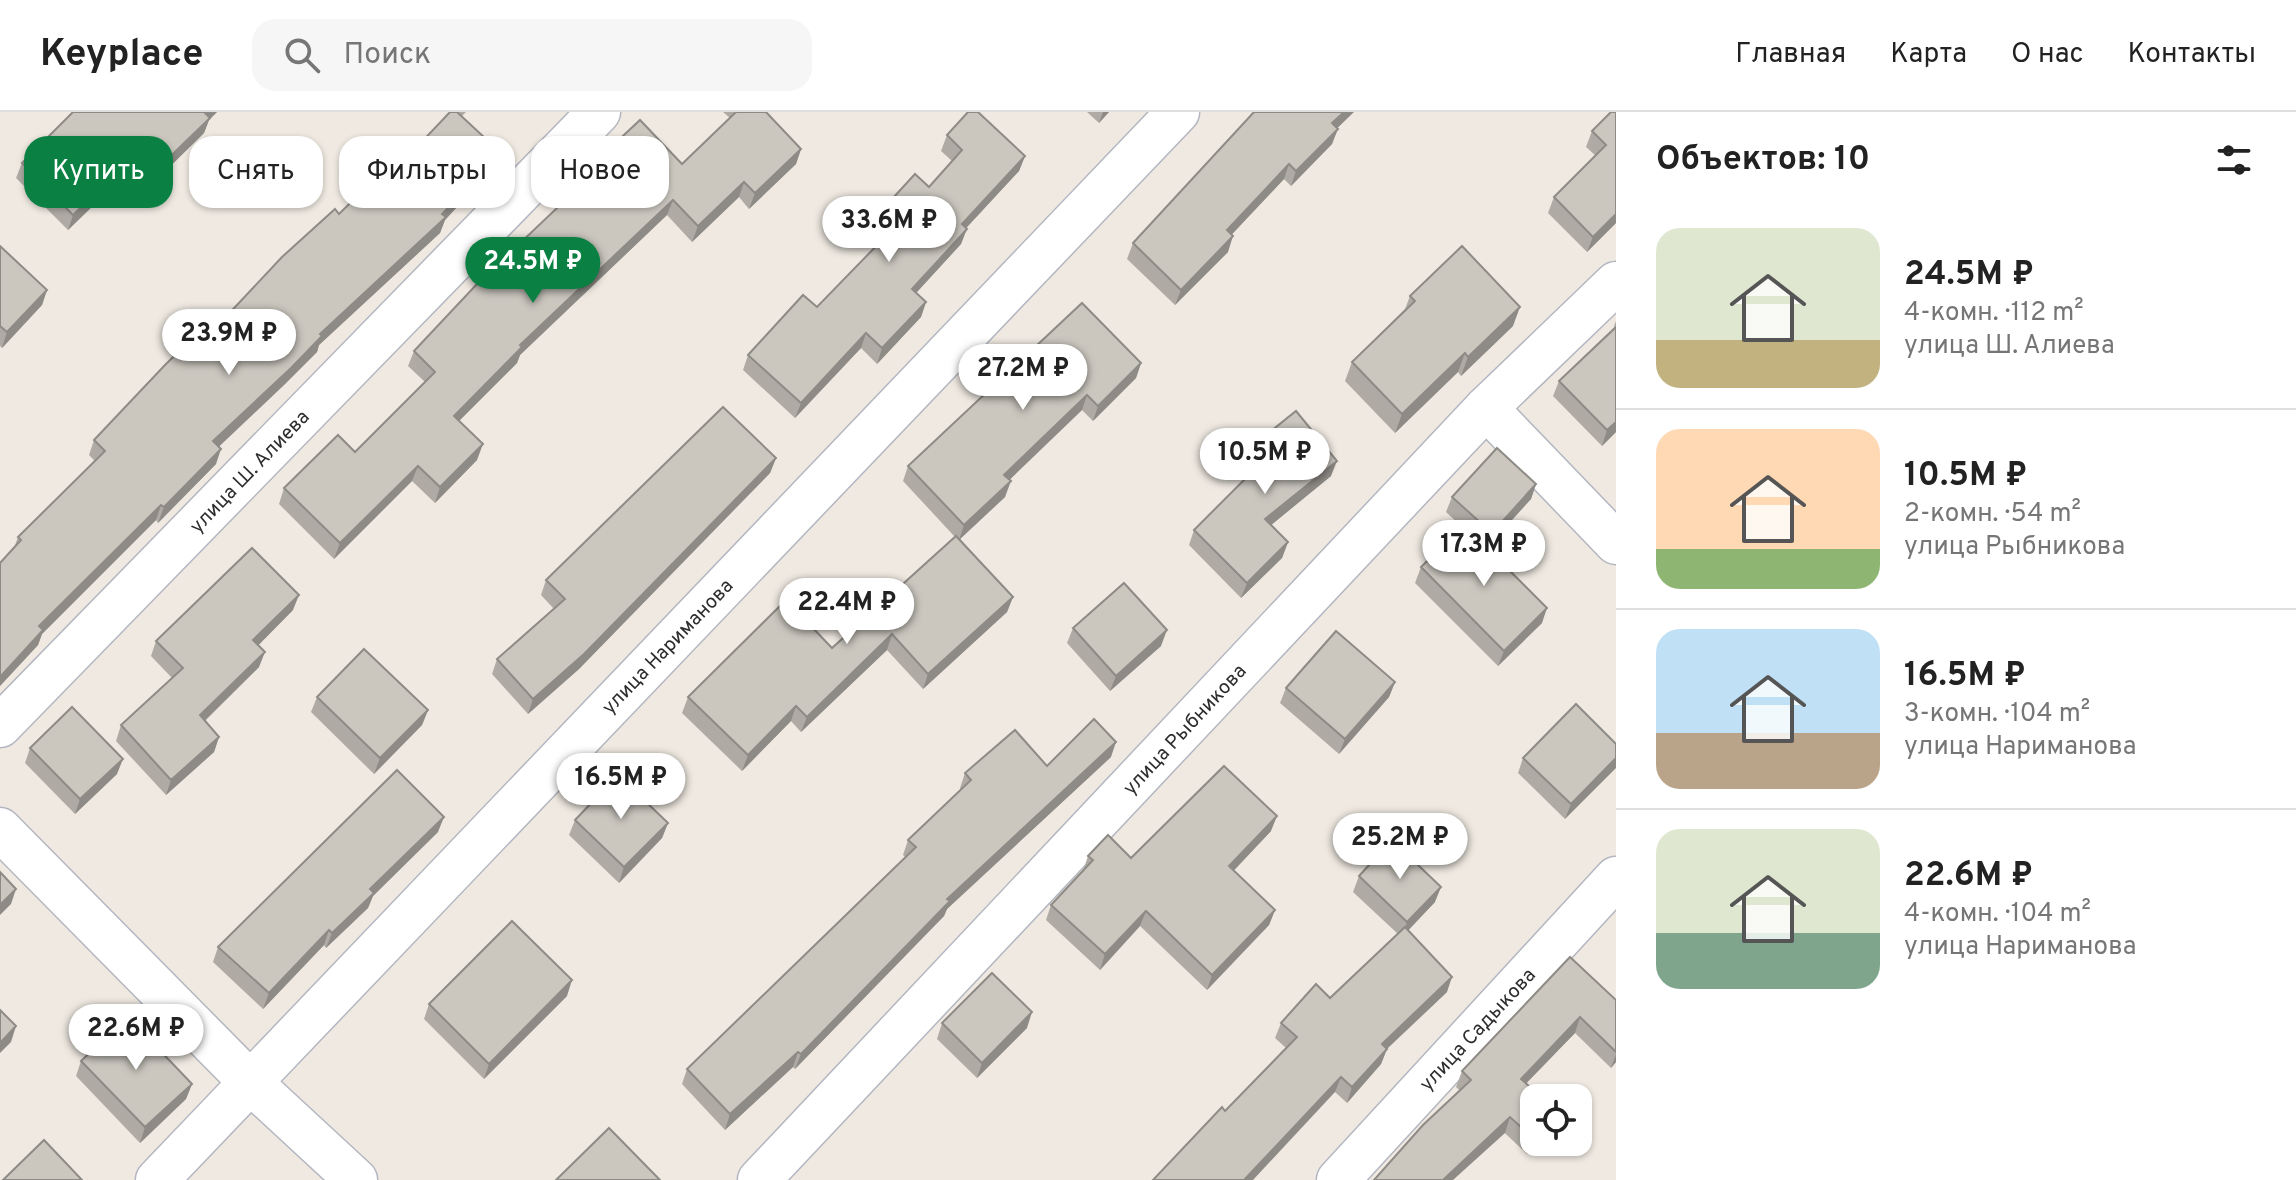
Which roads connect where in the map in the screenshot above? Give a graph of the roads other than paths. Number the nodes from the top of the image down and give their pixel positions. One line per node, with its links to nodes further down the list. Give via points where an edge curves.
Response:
1 (599, 112): 6 (street, улица Ш. Алиева)
2 (1178, 112): 9 (street, улица Нариманова)
3 (1616, 283): 4 (street, улица Рыбникова)
4 (1486, 408): 5 (street); 12 (street, улица Рыбникова)
5 (1616, 543)
6 (0, 726)
7 (0, 829): 9 (street)
8 (1616, 878): 13 (street, улица Садыкова)
9 (250, 1082): 10 (street, улица Нариманова); 11 (street)
10 (157, 1180)
11 (356, 1180)
12 (759, 1180)
13 (1338, 1180)

